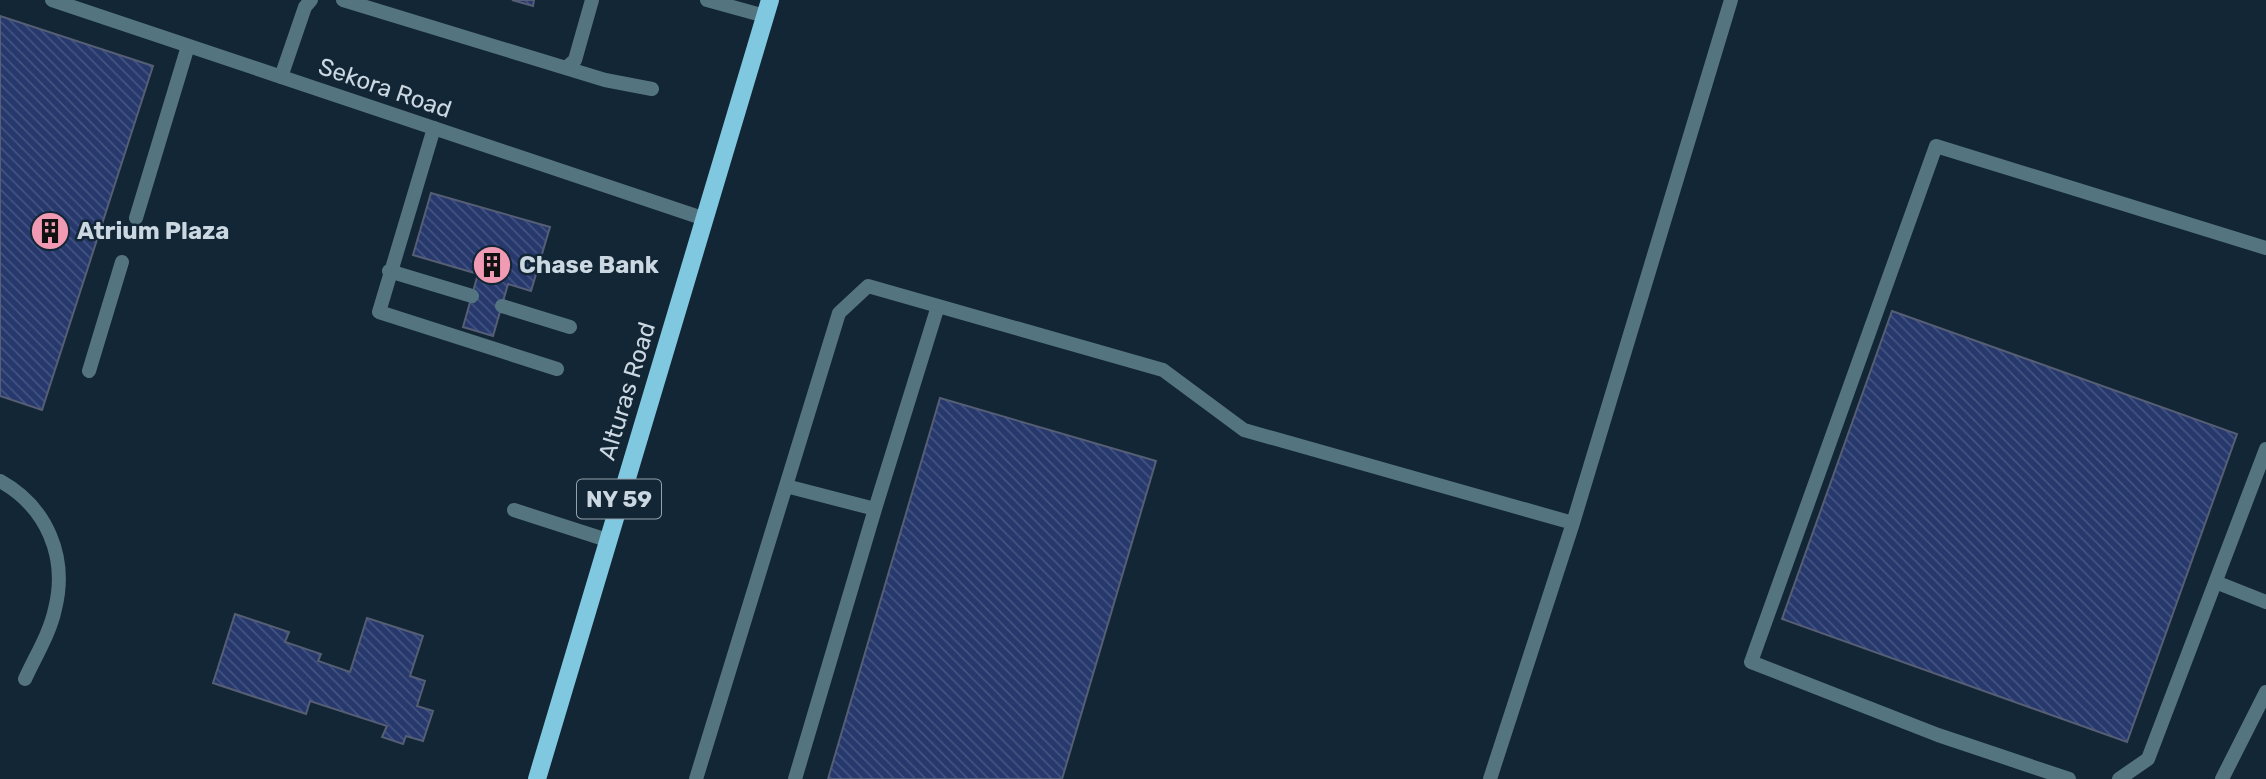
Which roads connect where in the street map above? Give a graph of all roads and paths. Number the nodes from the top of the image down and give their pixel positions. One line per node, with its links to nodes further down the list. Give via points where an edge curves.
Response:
1 (51, 0): 8 (street, Sekora Road)
2 (312, 0): 10 (street, via 305,7)
3 (343, 0): 9 (street)
4 (592, 0): 9 (street, via 575,60)
5 (707, 0): 7 (street)
6 (1731, 0): 29 (street)
7 (767, 8): 14 (main road, NY 59)
8 (188, 46): 10 (street, Sekora Road); 13 (street)
9 (566, 67): 11 (street)
10 (281, 77): 12 (street, Sekora Road)
11 (652, 89)
12 (434, 128): 14 (street, Sekora Road); 17 (street)
13 (135, 218)
14 (705, 219): 30 (main road, Alturas Road / NY 59)
15 (2266, 248): 39 (street, via 1936,146 1751,662 1938,735)
16 (122, 262): 23 (street)
17 (389, 271): 18 (street); 22 (street, via 379,312)
18 (472, 296)
19 (502, 306): 21 (street)
20 (938, 306): 26 (street, via 868,286 839,313); 27 (street); 29 (street, via 1163,369 1244,430)
21 (570, 327)
22 (557, 369)
23 (89, 371)
24 (2266, 449): 31 (street)
25 (0, 481): 33 (street, via 41,516 56,545 55,610)
26 (786, 486): 27 (street); 36 (street)
27 (875, 509): 37 (street)
28 (514, 510): 30 (street)
29 (1573, 523): 38 (street)
30 (607, 540): 35 (main road, Alturas Road / NY 59)
31 (2218, 583): 32 (street); 40 (street, via 2148,759)
32 (2266, 602)
33 (26, 679)
34 (2265, 696): 41 (street)
35 (537, 779)
36 (696, 779)
37 (794, 779)
38 (1490, 779)
39 (2069, 779)
40 (2119, 779)
41 (2222, 779)

